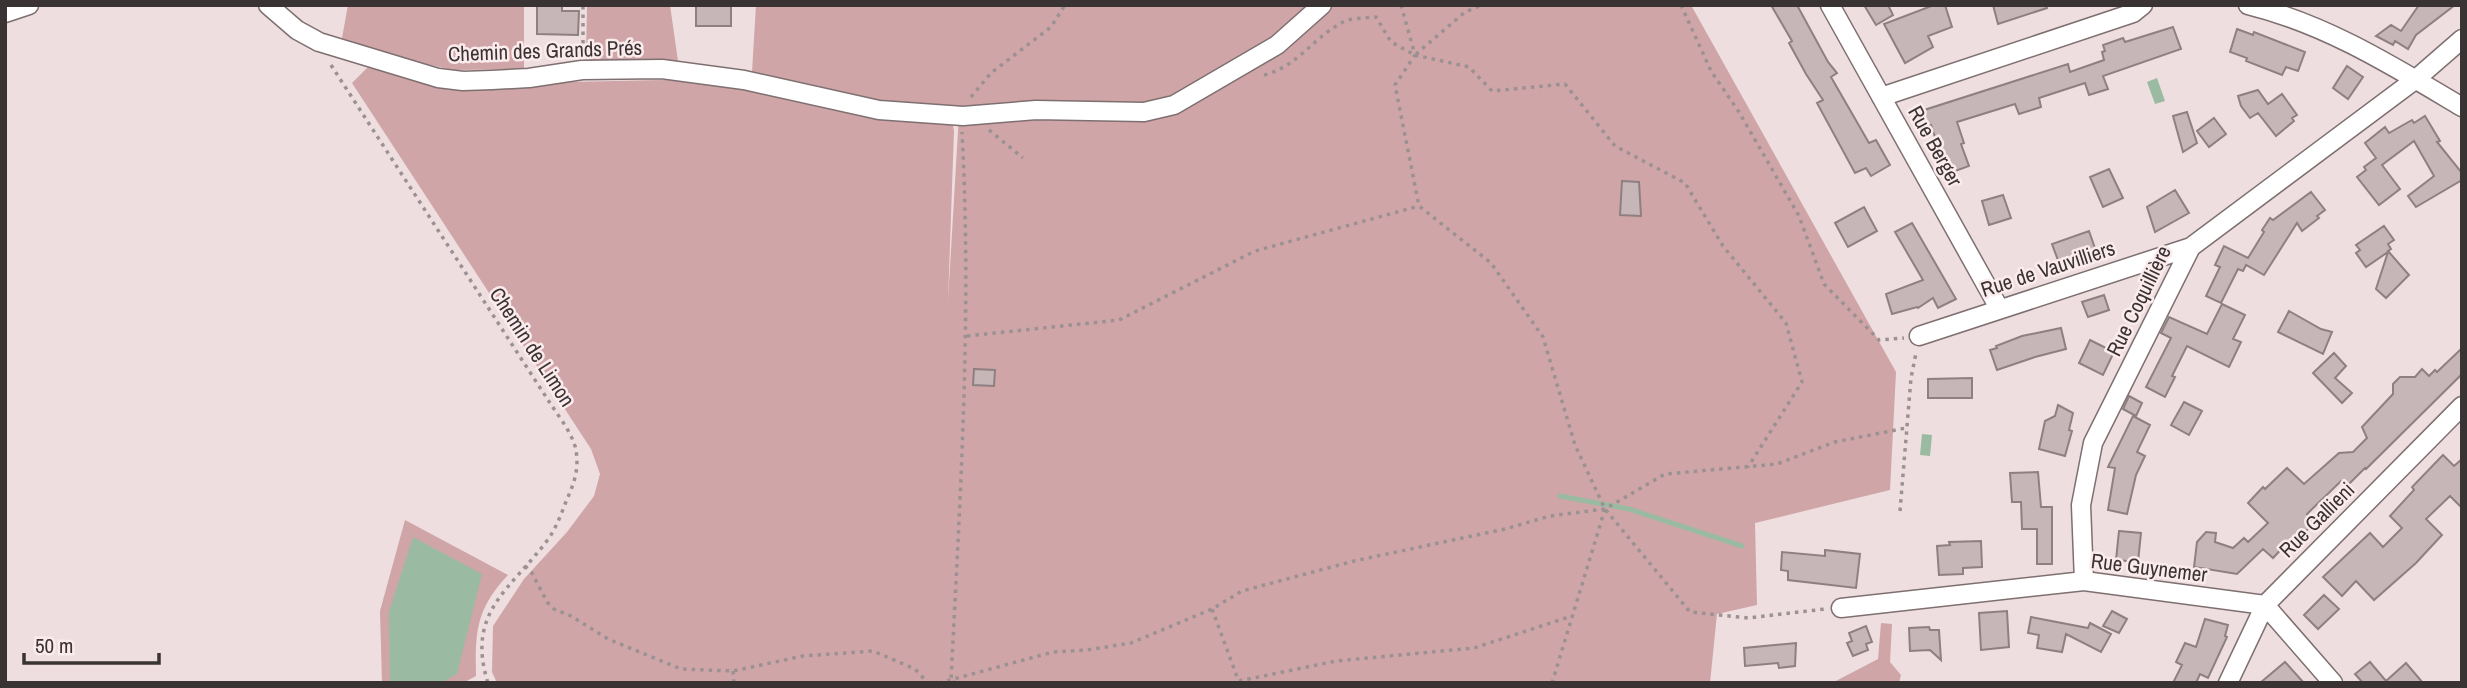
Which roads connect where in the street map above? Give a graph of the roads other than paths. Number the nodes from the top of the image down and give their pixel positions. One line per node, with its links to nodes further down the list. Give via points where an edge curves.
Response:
1 (268, 5): 2 (street, Chemin des Grands Prés, via 319,42 438,78 463,81 582,70 662,69 744,80 878,110 965,115 1144,111 1174,105 1277,45)
2 (1322, 5)
3 (1830, 5): 8 (street, Rue Berger)
4 (2143, 5): 8 (street, via 2133,13)
5 (2248, 5): 7 (street, via 2324,29)
6 (2462, 39): 7 (street, Rue Coquillière)
7 (2416, 79): 9 (street); 10 (street, Rue Coquillière)
8 (1881, 97): 11 (street, Rue Berger)
9 (2462, 107)
10 (2191, 247): 11 (street, Rue de Vauvilliers); 14 (street, Rue Coquillière, via 2093,443 2081,505)
11 (1999, 308): 12 (street, Rue de Vauvilliers)
12 (1919, 336)
13 (2462, 406): 15 (street, Rue Gallieni)
14 (2084, 581): 15 (street, Rue Guynemer); 16 (street, Rue Guynemer)
15 (2265, 605): 17 (street, Rue Gallieni); 18 (street)
16 (1841, 608)
17 (2228, 683)
18 (2333, 683)

